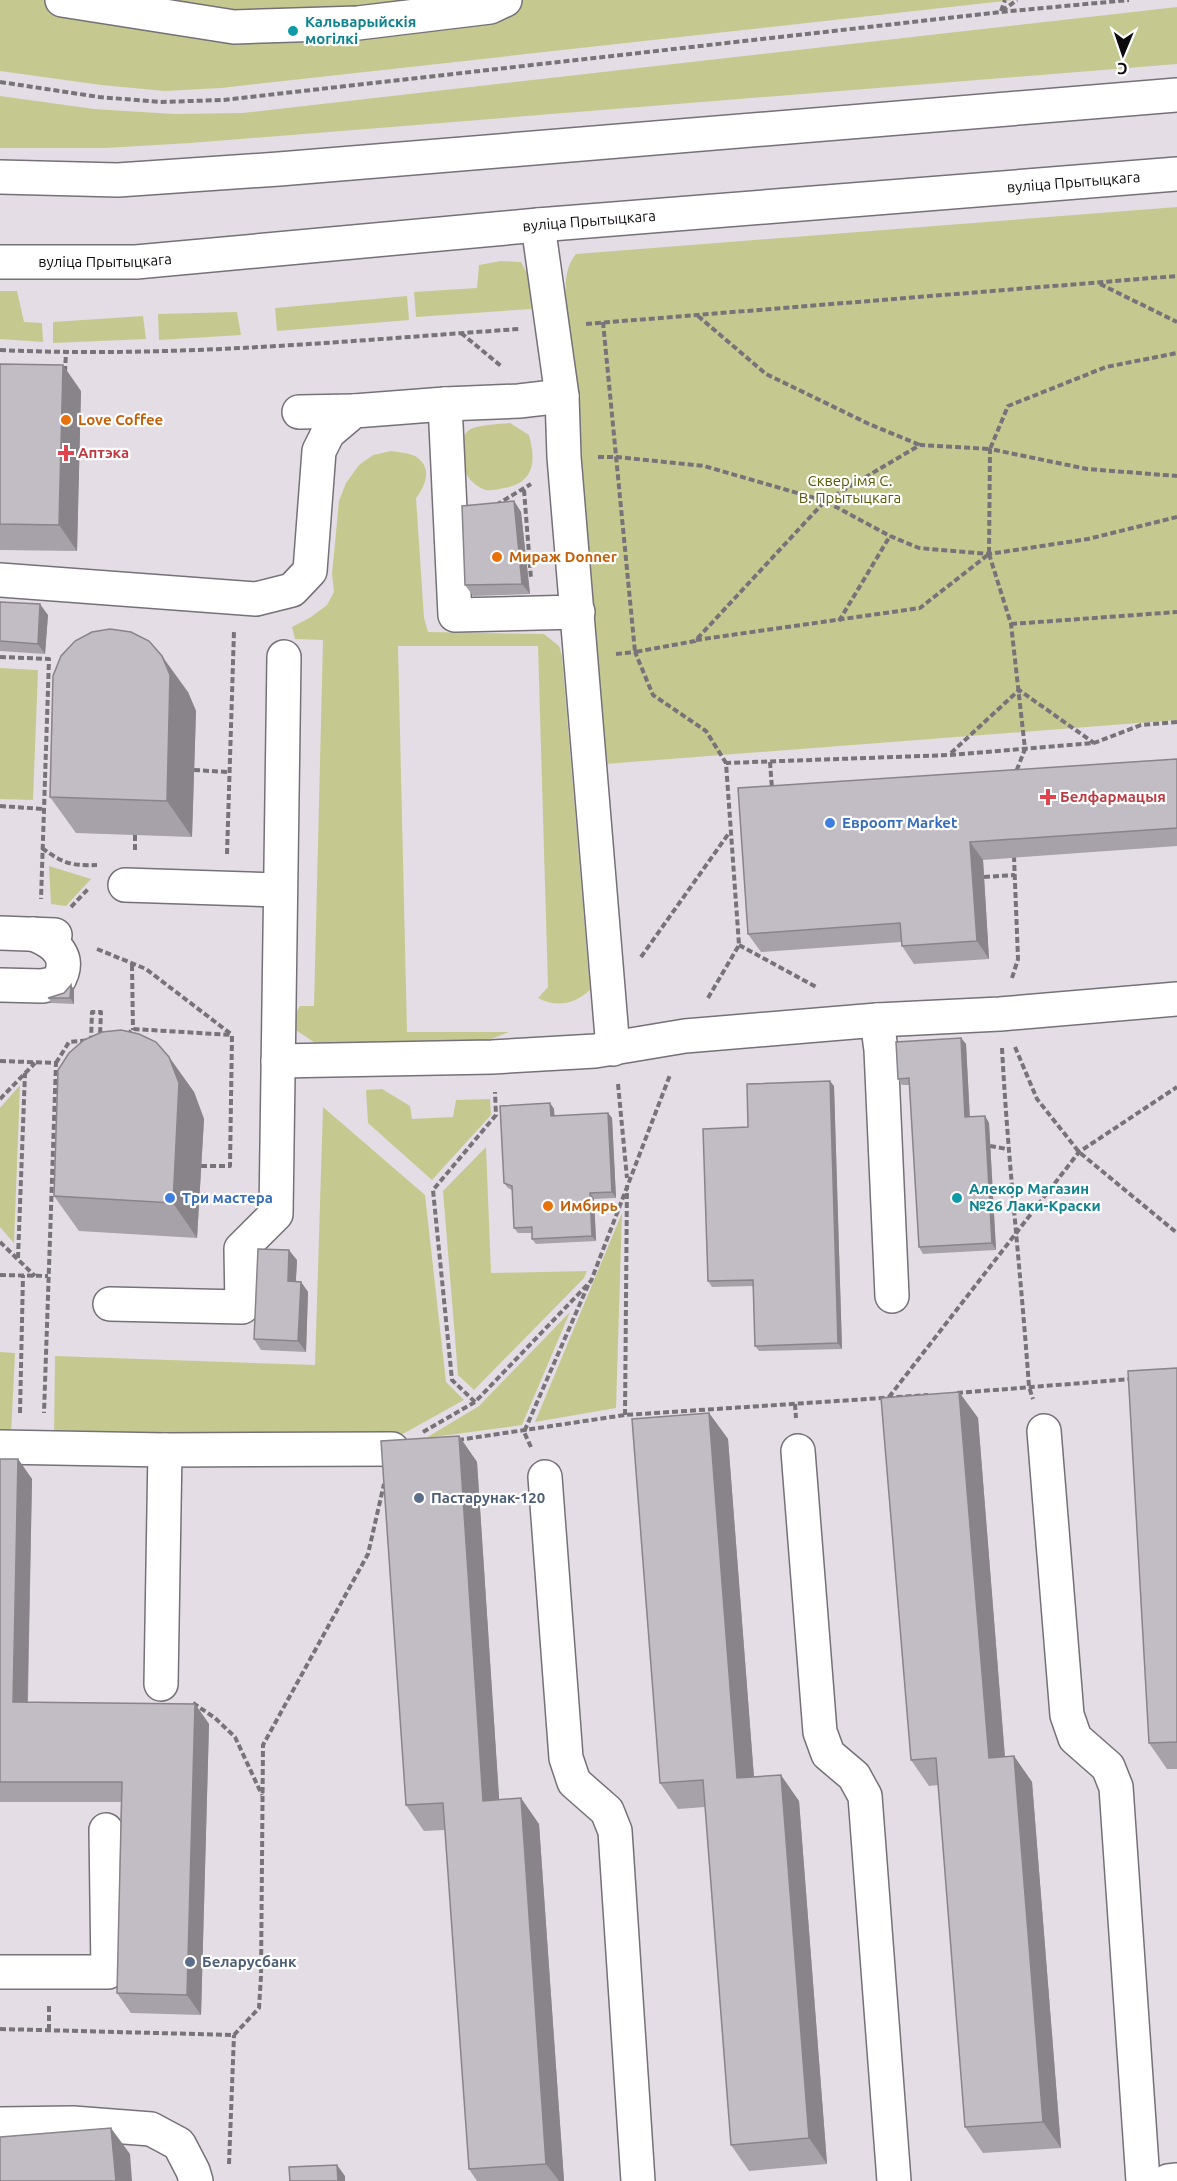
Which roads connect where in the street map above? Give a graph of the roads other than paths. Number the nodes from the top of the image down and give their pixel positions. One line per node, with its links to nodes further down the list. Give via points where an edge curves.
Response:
1 (62, 0): 2 (main road, via 234,27 358,23 489,7)
2 (505, 0)
3 (1177, 95): 5 (main road, via 279,169 118,180)
4 (1177, 174): 6 (main road, вуліца Прытыцкага)
5 (0, 177)
6 (538, 225): 7 (main road, вуліца Прытыцкага, via 136,262); 8 (main road)
7 (0, 262)
8 (562, 396): 9 (main road); 11 (main road)
9 (445, 404): 10 (main road, via 354,411 308,427 319,451 306,482 310,571 292,590 256,599); 11 (main road, via 455,615)
10 (0, 580)
11 (578, 612): 19 (main road)
12 (284, 657): 14 (main road)
13 (111, 883): 14 (main road)
14 (280, 890): 20 (main road)
15 (0, 933): 16 (main road, via 51,921 55,945 64,960 57,982 42,986)
16 (0, 985)
17 (1177, 999): 18 (main road)
18 (877, 1020): 19 (main road, via 685,1036); 21 (main road)
19 (613, 1049): 20 (main road, via 492,1057)
20 (278, 1061): 22 (main road, via 276,1214 241,1249 242,1307)
21 (892, 1296)
22 (110, 1304)
23 (1044, 1431): 37 (main road, via 1067,1715 1075,1738 1108,1767 1116,1787)
24 (20, 1447): 26 (main road)
25 (392, 1449): 26 (main road)
26 (165, 1450): 29 (main road)
27 (798, 1450): 36 (main road, via 820,1732 828,1754 854,1776 865,1796)
28 (545, 1477): 35 (main road, via 566,1758 574,1782 607,1811 615,1831)
29 (161, 1684)
30 (106, 1830): 31 (main road, via 108,1972)
31 (0, 1972)
32 (0, 2124): 34 (main road, via 73,2123 151,2129 179,2144)
33 (1177, 2180): 38 (main road)
34 (196, 2181)
35 (638, 2181)
36 (894, 2181)
37 (1143, 2181)
38 (1168, 2181)

